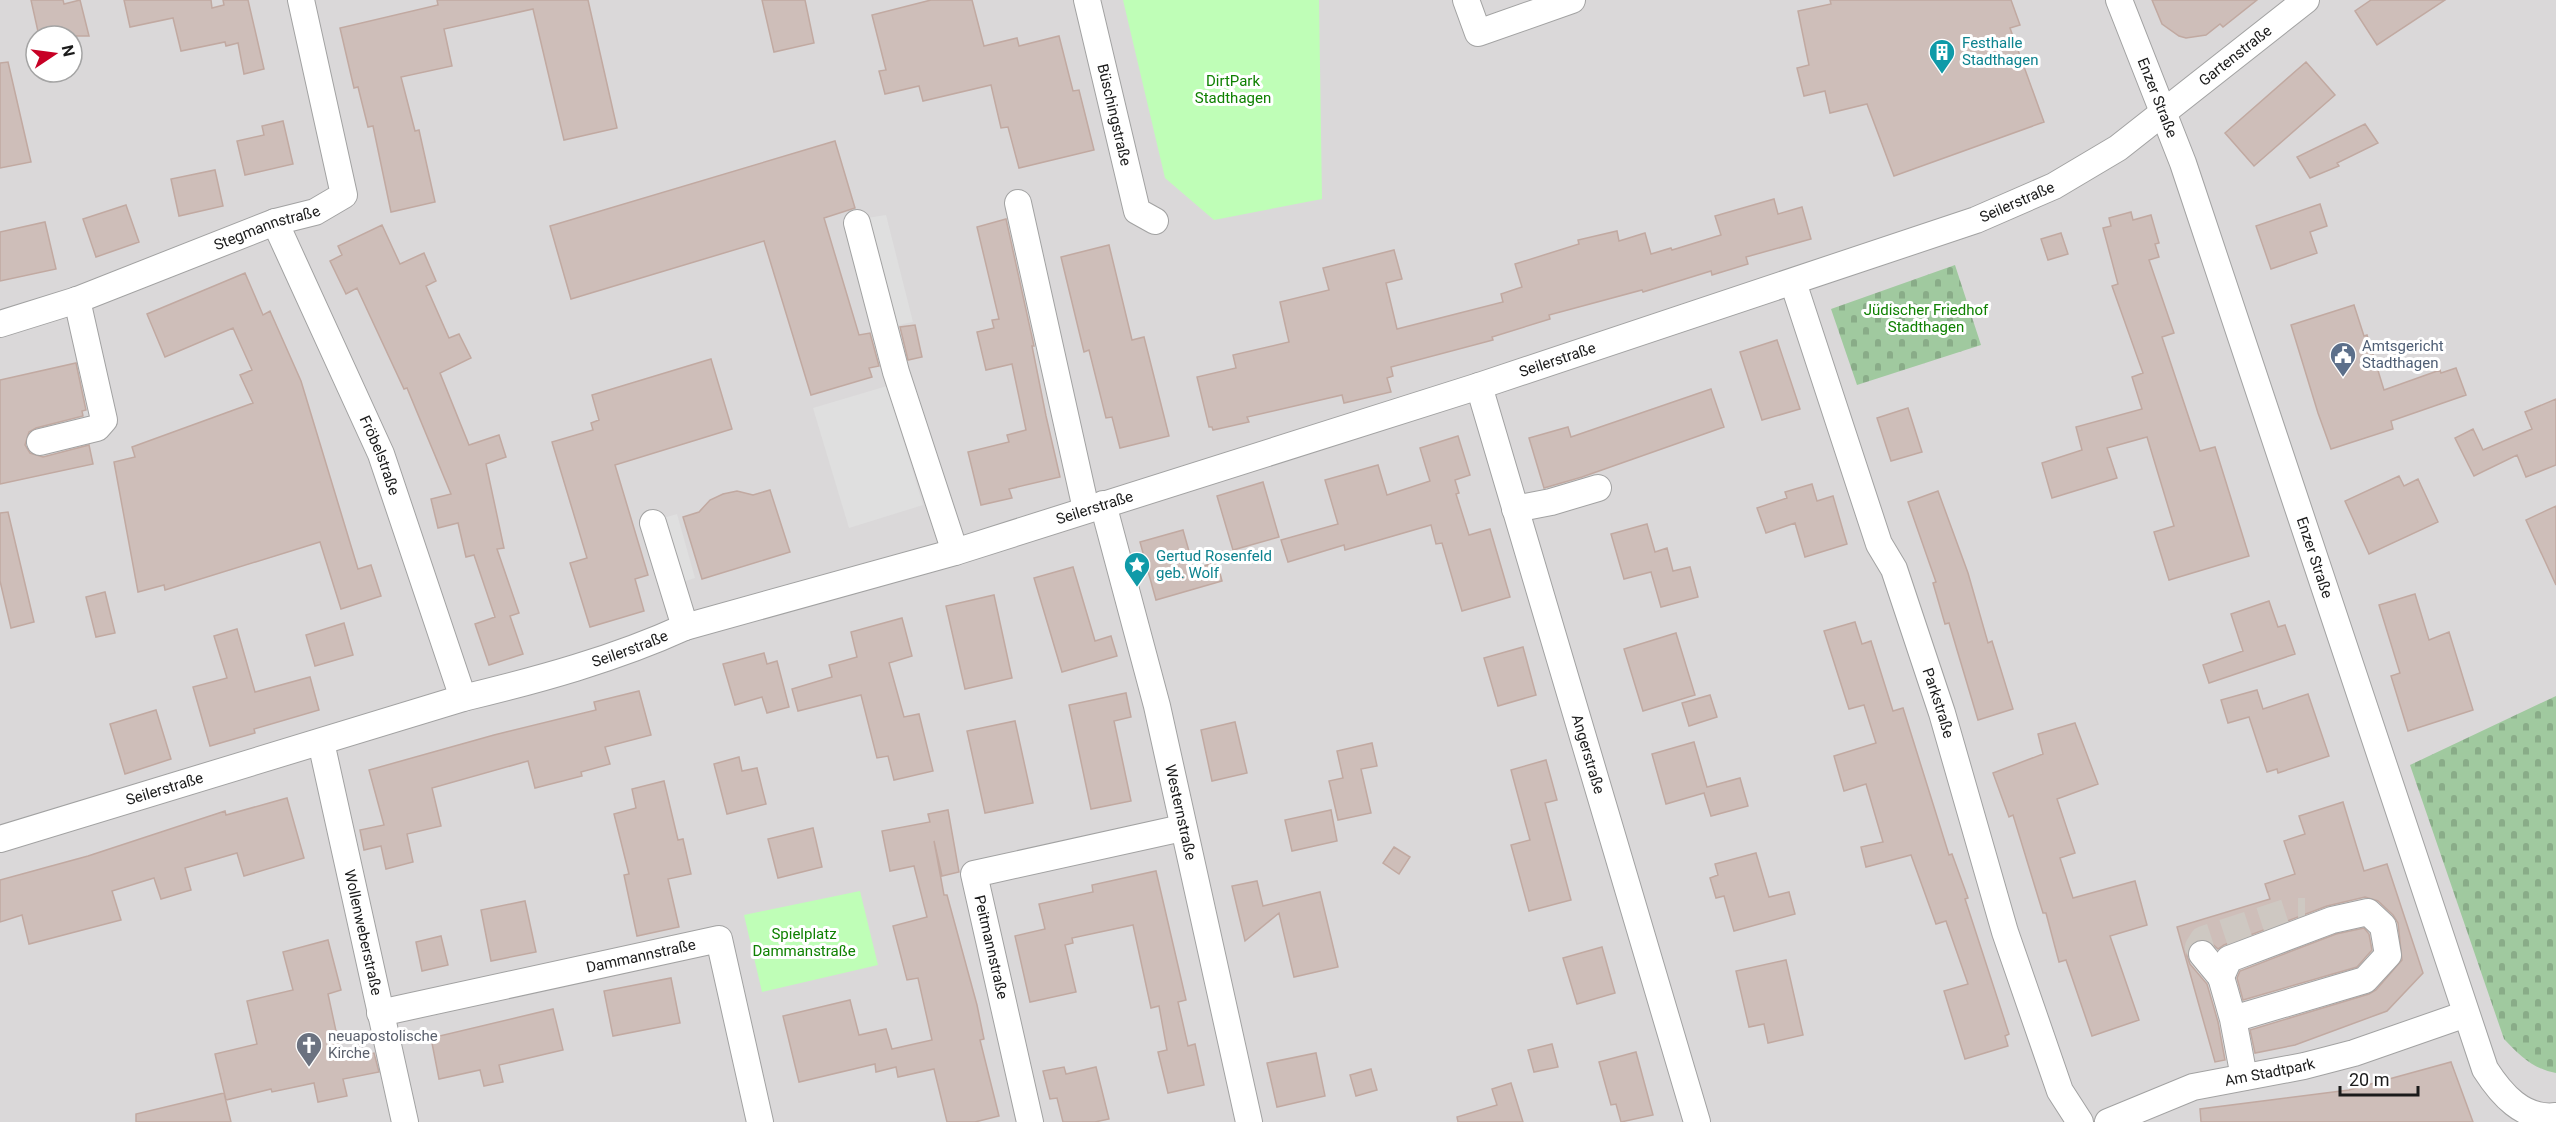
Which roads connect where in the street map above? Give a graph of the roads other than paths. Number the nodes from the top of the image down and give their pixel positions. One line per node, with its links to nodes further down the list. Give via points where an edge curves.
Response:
1 (301, 0): 10 (street, Stegmannstraße, via 344,195 315,212)
2 (1087, 0): 9 (street, Büschingstraße, via 1137,211)
3 (1466, 0): 4 (street, via 1478,33)
4 (1572, 0)
5 (2119, 0): 7 (street, Enzer Straße)
6 (2306, 0): 7 (street, Gartenstraße)
7 (2165, 112): 12 (street, Seilerstraße, via 2118,148 2054,186 1976,220); 32 (street, Enzer Straße)
8 (1018, 203): 18 (street, Westernstraße)
9 (1155, 221)
10 (275, 222): 13 (street, Stegmannstraße); 23 (street, Fröbelstraße, via 381,454)
11 (857, 223): 21 (street, via 896,372)
12 (1792, 282): 15 (street, Seilerstraße); 42 (street, Parkstraße, via 1879,544 1894,569 1939,702 2005,932 2060,1092)
13 (76, 300): 14 (street, Stegmannstraße); 16 (street, via 104,420 97,428)
14 (0, 324)
15 (1479, 386): 18 (street, Seilerstraße); 19 (street, Angerstraße)
16 (40, 442)
17 (1598, 488): 19 (street)
18 (1094, 506): 21 (street, Seilerstraße); 25 (street, Westernstraße, via 1156,706)
19 (1515, 509): 41 (street, Angerstraße)
20 (653, 523): 22 (street)
21 (955, 552): 22 (street, Seilerstraße)
22 (685, 627): 23 (street, Seilerstraße, via 536,680)
23 (463, 698): 24 (street, Seilerstraße)
24 (321, 742): 26 (street, Seilerstraße); 31 (street, Wollenweberstraße)
25 (1182, 828): 39 (street, Peitmannstraße, via 974,874); 40 (street, Westernstraße)
26 (0, 839)
27 (2305, 911): 28 (street)
28 (2332, 920): 30 (street, via 2229,959); 33 (street, via 2368,912 2383,926 2388,955 2365,980)
29 (2202, 954): 30 (street)
30 (2221, 977): 33 (street)
31 (380, 1013): 37 (street, Wollenweberstraße); 38 (street, Dammannstraße, via 719,939)
32 (2466, 1014): 34 (street, Am Stadtpark, via 2354,1053); 35 (street, Enzer Straße, via 2485,1069)
33 (2233, 1019): 34 (street)
34 (2244, 1077): 43 (street, Am Stadtpark, via 2193,1087)
35 (2517, 1115): 36 (street)
36 (2556, 1116)
37 (401, 1121)
38 (760, 1122)
39 (1030, 1122)
40 (1249, 1122)
41 (1697, 1122)
42 (2080, 1122)
43 (2108, 1122)

